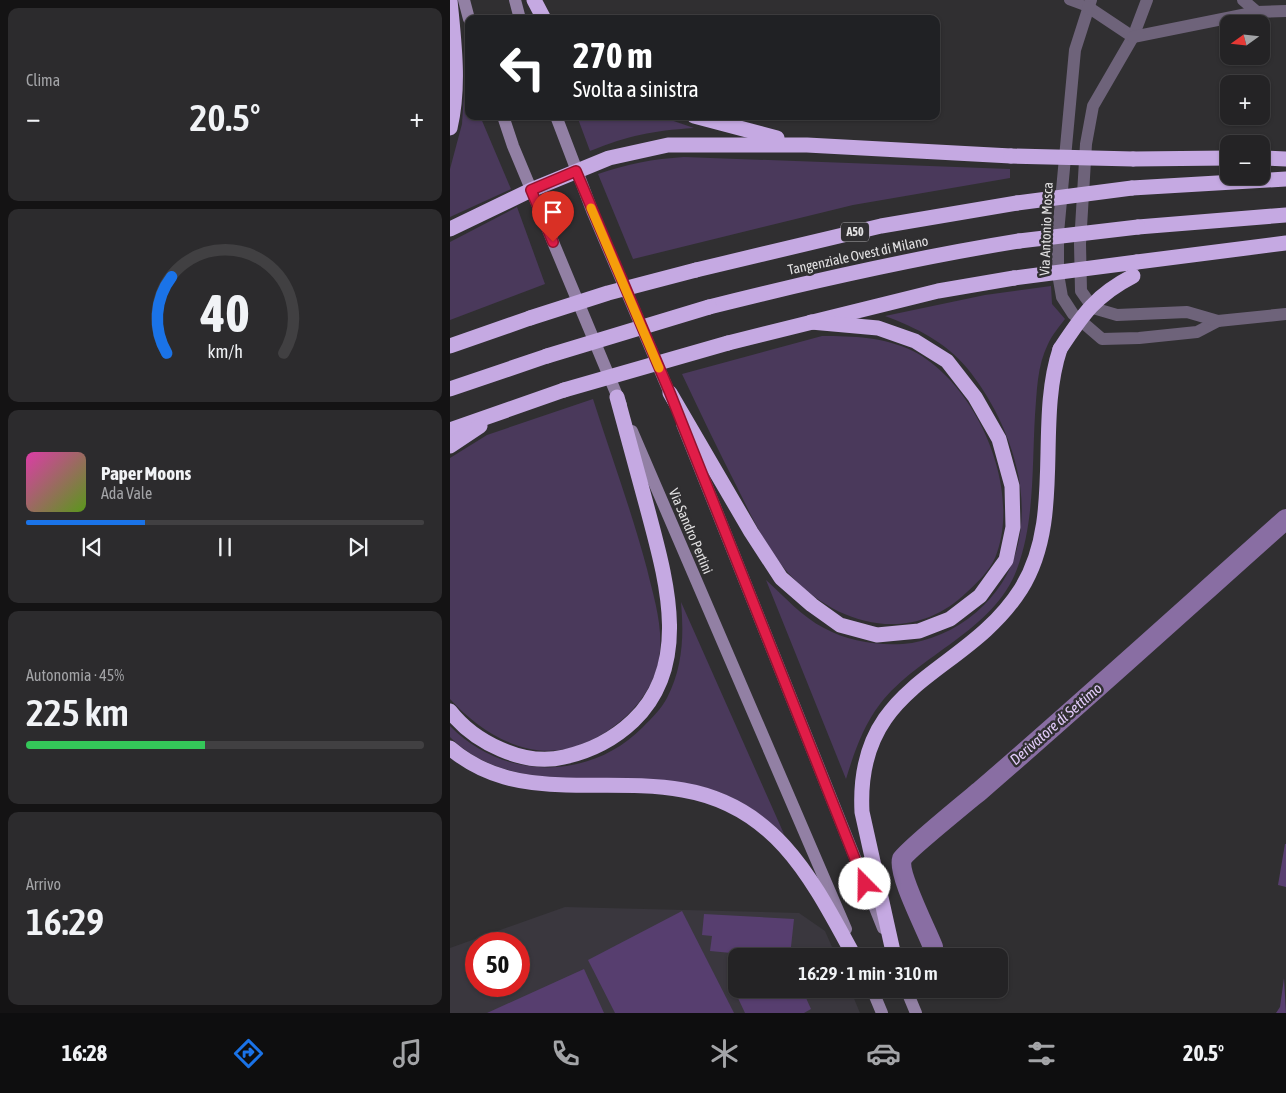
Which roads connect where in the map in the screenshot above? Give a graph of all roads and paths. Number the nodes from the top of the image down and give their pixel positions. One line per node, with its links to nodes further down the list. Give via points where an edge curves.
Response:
1 (450, 0): 18 (highway, via 456,55 456,102)
2 (464, 0): 11 (main road)
3 (515, 0): 12 (main road)
4 (534, 0): 13 (highway)
5 (1069, 0): 8 (lane)
6 (1148, 0): 14 (street, Via Antonio Mosca)
7 (1243, 0): 10 (street)
8 (1090, 4): 14 (street); 31 (street, Via Antonio Mosca, via 1075,50 1064,160 1058,233 1058,274 1062,297 1073,314 1102,339 1197,332)
9 (1286, 11): 10 (street)
10 (1257, 12): 14 (street)
11 (468, 15)
12 (519, 15)
13 (542, 15)
14 (1133, 37): 31 (street, Via Antonio Mosca, via 1092,106 1086,144 1080,244 1081,291 1093,308 1117,315 1187,312)
15 (505, 120): 25 (main road, Via Sandro Pertini)
16 (557, 120): 23 (main road)
17 (708, 120): 19 (highway)
18 (450, 128)
19 (808, 145): 20 (highway, bridge, via 1011,156); 23 (highway, via 668,145 609,158)
20 (1220, 158)
21 (1270, 158): 22 (highway)
22 (1286, 159)
23 (576, 171): 25 (highway); 35 (main road)
24 (1286, 179): 33 (highway, Tangenziale Ovest di Milano / A50, bridge, via 1132,188 880,226 608,293)
25 (531, 190): 27 (highway); 36 (main road, Via Sandro Pertini)
26 (1286, 215): 34 (highway, Tangenziale Ovest di Milano, bridge, via 1019,241 824,278 709,307)
27 (450, 229)
28 (1286, 243): 29 (highway, via 1201,255)
29 (1135, 269): 32 (highway, bridge, via 1014,278 938,291); 45 (highway, bridge, via 1089,307 1060,348 1051,388 1041,535 1033,566 1022,588 987,628 916,684 883,719 870,744 864,764 862,812)
30 (1286, 314): 31 (street, Via Antonio Mosca)
31 (1218, 321)
32 (811, 322): 35 (highway, via 878,328 915,341 947,361 976,397 998,439 1012,486 1013,527 1006,560 980,596 950,619 919,631 877,635 840,625 812,605 782,578 750,532); 37 (highway, bridge, via 564,390)
33 (450, 346)
34 (450, 389)
35 (670, 393): 44 (main road)
36 (617, 398): 40 (highway, via 659,552 668,600 668,660 657,690 642,712 619,735 593,750 561,758 534,758 504,750 478,736); 43 (main road, Via Sandro Pertini)
37 (509, 409): 38 (highway); 39 (highway)
38 (450, 430)
39 (450, 446)
40 (450, 711)
41 (450, 748): 42 (highway, via 479,768 503,778 551,784 682,790 728,803 755,818 778,837 806,872)
42 (851, 948)
43 (853, 948)
44 (891, 948)
45 (892, 948)
46 (876, 998): 48 (main road)
47 (910, 998): 49 (main road)
48 (882, 1013)
49 (916, 1013)

